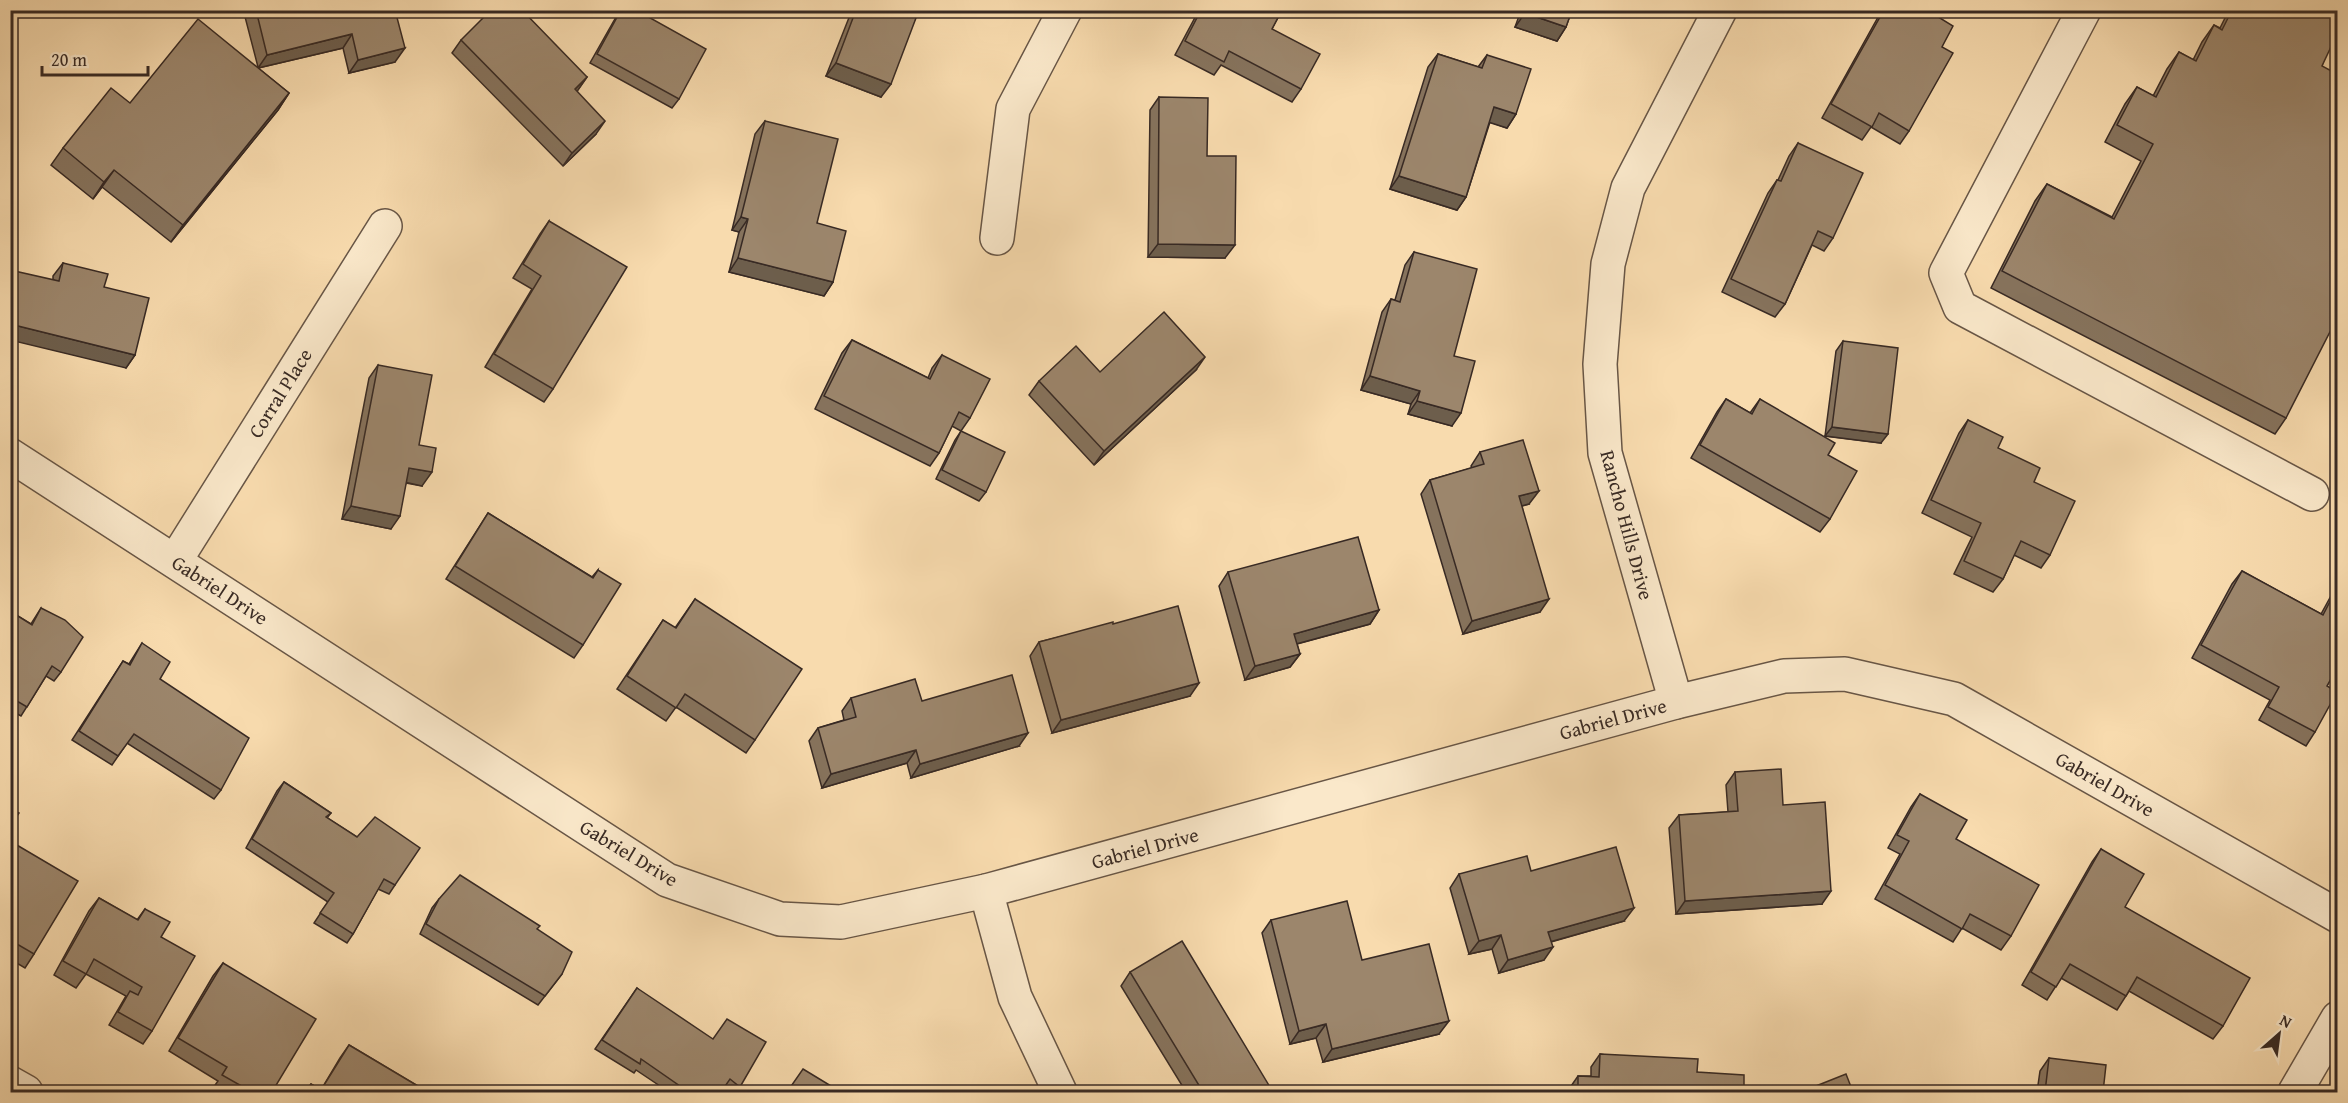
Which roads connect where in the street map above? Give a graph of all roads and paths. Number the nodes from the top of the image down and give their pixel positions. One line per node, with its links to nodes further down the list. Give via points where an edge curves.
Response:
1 (1065, 10): 5 (street, via 1013,109)
2 (1720, 10): 9 (street, Rancho Hills Drive, via 1628,188 1608,264 1600,364 1605,453)
3 (2084, 10): 7 (street, via 1946,273 1960,307)
4 (385, 226): 8 (street, Corral Place)
5 (998, 238)
6 (10, 455): 8 (street, Gabriel Drive)
7 (2312, 494)
8 (175, 561): 10 (street, Gabriel Drive, via 666,880 780,919 841,922)
9 (1676, 702): 10 (street, Gabriel Drive); 11 (street, Gabriel Drive, via 1784,676 1845,674 1954,699)
10 (987, 891): 15 (street, via 1015,998)
11 (2337, 916)
12 (2337, 1018): 16 (street)
13 (10, 1083): 14 (street)
14 (26, 1092)
15 (1060, 1092)
16 (2295, 1092)

